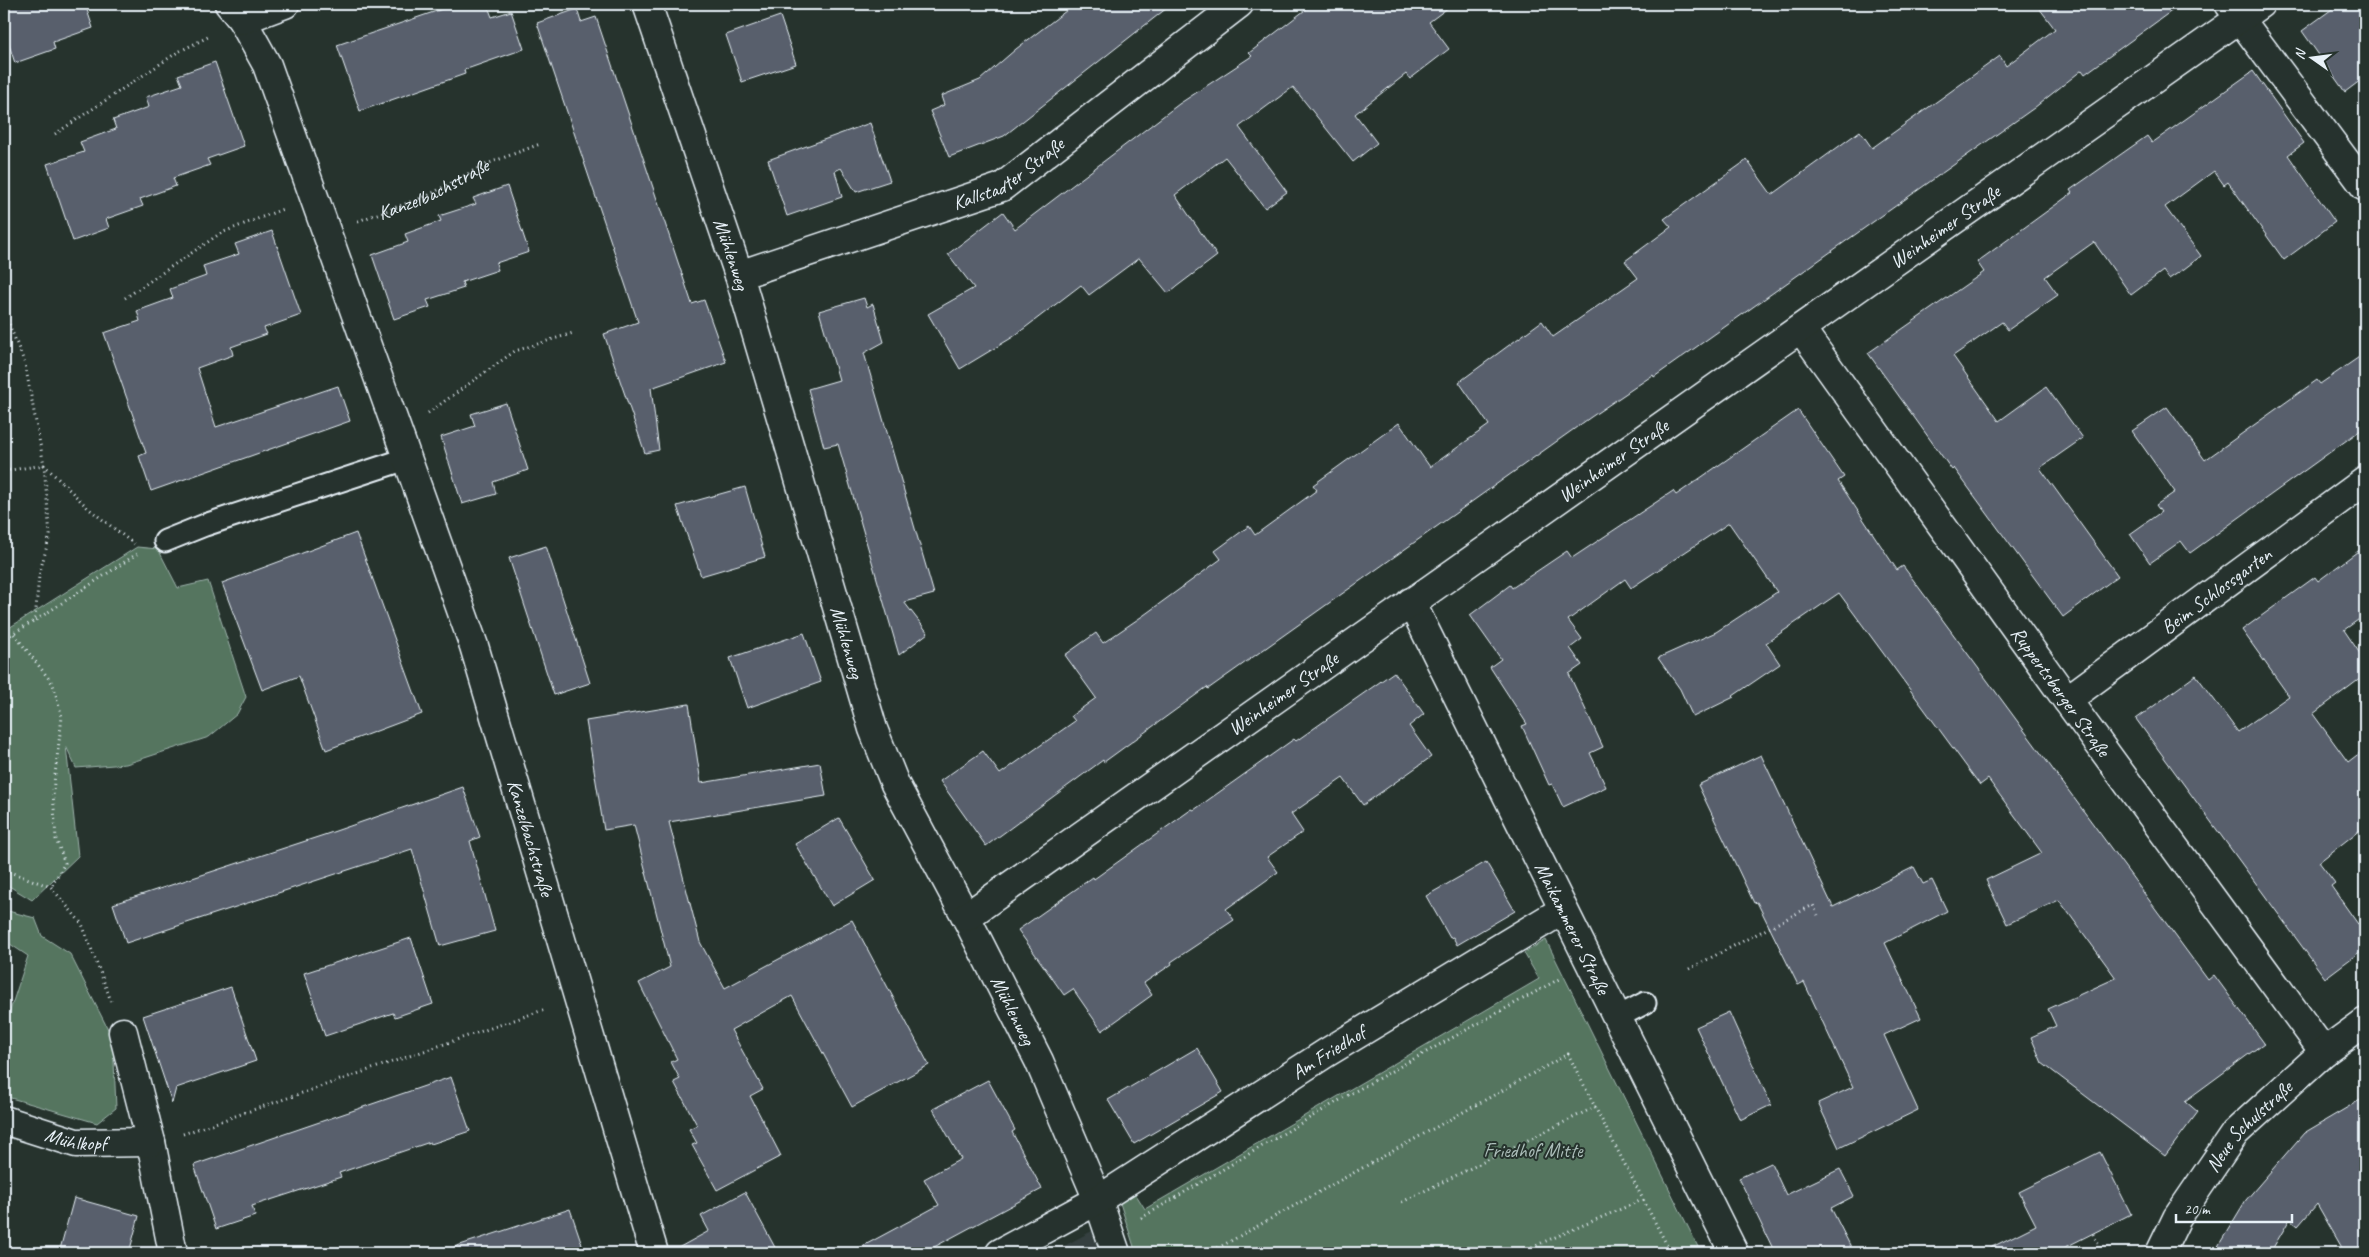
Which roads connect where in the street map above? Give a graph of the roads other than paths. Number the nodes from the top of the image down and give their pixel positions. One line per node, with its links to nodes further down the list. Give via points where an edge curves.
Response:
1 (285, 4): 5 (street)
2 (647, 4): 7 (street, Mühlenweg)
3 (1239, 4): 7 (street, Kallstadter Straße, via 1002,187)
4 (2243, 9): 6 (street); 8 (street, Weinheimer Straße)
5 (235, 12): 9 (street, Kanzelbachstraße, via 267,65)
6 (2365, 187)
7 (739, 275): 15 (street, Mühlenweg, via 873,729 895,784)
8 (1801, 328): 12 (street, Weinheimer Straße); 13 (street, Ruppertsberger Straße)
9 (406, 458): 11 (lane); 26 (street, Kanzelbachstraße, via 474,646)
10 (2365, 481): 13 (street, Beim Schlossgarten)
11 (166, 541)
12 (1411, 602): 14 (street, Maikammerer Straße); 15 (street, Weinheimer Straße)
13 (2067, 700): 20 (street, Ruppertsberger Straße)
14 (1563, 910): 17 (street, Maikammerer Straße); 23 (street, Am Friedhof, via 1326,1053)
15 (966, 916): 23 (street, Mühlenweg, via 1039,1061)
16 (1645, 1003): 17 (lane)
17 (1616, 1018): 28 (street, Maikammerer Straße)
18 (2365, 1022): 20 (street, Neue Schulstraße)
19 (123, 1032): 22 (street)
20 (2324, 1052): 29 (street, Neue Schulstraße, via 2235,1133 2177,1218)
21 (4, 1120): 22 (street, Mühlkopf, via 76,1143)
22 (151, 1142): 25 (street)
23 (1098, 1200): 24 (street, Mühlenweg); 27 (street)
24 (1113, 1245)
25 (173, 1253)
26 (654, 1253)
27 (1000, 1253)
28 (1734, 1253)
29 (2160, 1253)

